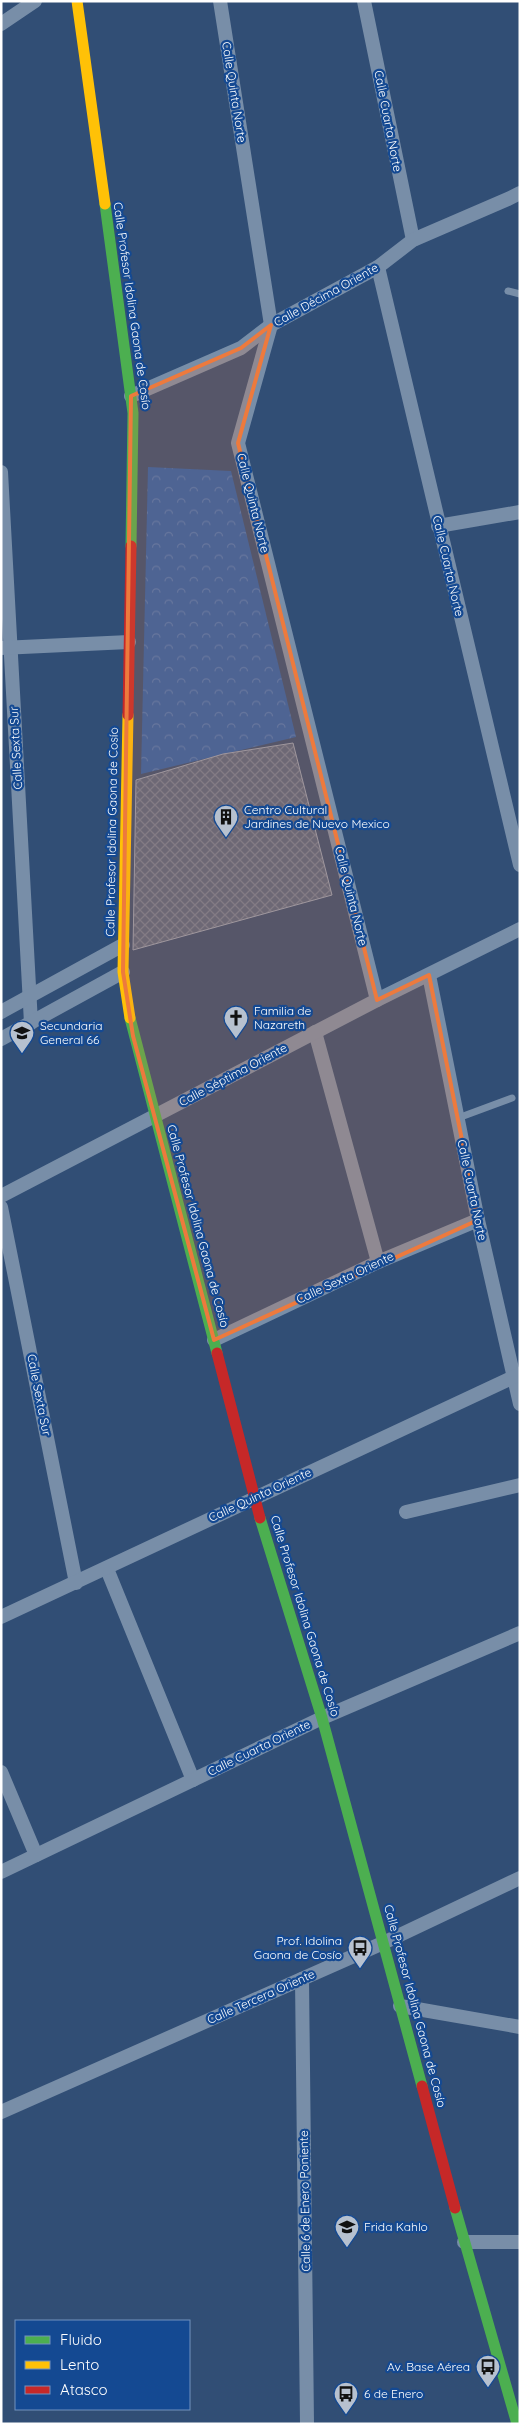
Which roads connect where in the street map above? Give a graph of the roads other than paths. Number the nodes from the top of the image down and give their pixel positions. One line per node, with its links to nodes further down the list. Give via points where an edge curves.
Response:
1 (36, 1): 5 (street)
2 (77, 1): 12 (street, Calle Profesor Idolina Gaona de Cosío)
3 (220, 1): 11 (street, Calle Quinta Norte)
4 (364, 1): 7 (street, Calle Cuarta Norte)
5 (1, 24)
6 (520, 192): 7 (street, Calle Décima Oriente)
7 (413, 240): 8 (street, Calle Décima Oriente)
8 (378, 267): 11 (street, Calle Décima Oriente); 15 (street, Calle Cuarta Norte)
9 (508, 291): 10 (lane)
10 (520, 294)
11 (271, 325): 12 (street, Calle Décima Oriente, via 241,348); 24 (street, Calle Quinta Norte, via 238,442)
12 (132, 396): 16 (street, Calle Profesor Idolina Gaona de Cosío)
13 (1, 472): 17 (street, Calle Sexta Sur)
14 (520, 512): 15 (street)
15 (438, 526): 18 (street, Calle Cuarta Norte)
16 (129, 642): 17 (street); 20 (street, Calle Profesor Idolina Gaona de Cosío)
17 (6, 648): 23 (street, Calle Sexta Sur)
18 (520, 865)
19 (520, 929): 22 (street, Calle Séptima Oriente)
20 (123, 946): 21 (street, Calle Profesor Idolina Gaona de Cosío); 23 (street)
21 (123, 972): 26 (street); 30 (street, Calle Profesor Idolina Gaona de Cosío, via 133,1036)
22 (429, 975): 24 (street, Calle Séptima Oriente); 31 (street, Calle Cuarta Norte)
23 (29, 997): 25 (street); 26 (street, Calle Sexta Sur)
24 (377, 1000): 27 (street, Calle Séptima Oriente)
25 (1, 1012)
26 (31, 1022): 28 (street)
27 (315, 1032): 30 (street, Calle Séptima Oriente); 35 (street)
28 (1, 1039)
29 (512, 1098): 31 (lane)
30 (155, 1116): 32 (street, Calle Séptima Oriente); 36 (street, Calle Profesor Idolina Gaona de Cosío)
31 (458, 1118): 34 (street, Calle Cuarta Norte)
32 (1, 1196)
33 (1, 1207): 43 (street, Calle Sexta Sur)
34 (478, 1220): 35 (street, Calle Sexta Oriente); 37 (street, Calle Cuarta Norte)
35 (378, 1262): 36 (street, Calle Sexta Oriente)
36 (214, 1340): 40 (street, Calle Profesor Idolina Gaona de Cosío)
37 (517, 1375): 38 (street, Calle Cuarta Norte); 40 (street, Calle Quinta Oriente)
38 (520, 1404)
39 (520, 1485): 41 (street)
40 (254, 1498): 42 (street, Calle Quinta Oriente); 46 (street, Calle Profesor Idolina Gaona de Cosío)
41 (406, 1512)
42 (107, 1569): 43 (street, Calle Quinta Oriente); 48 (street)
43 (76, 1583): 44 (street, Calle Quinta Oriente)
44 (1, 1618)
45 (520, 1633): 46 (street, Calle Cuarta Oriente)
46 (322, 1718): 48 (street, Calle Cuarta Oriente); 52 (street, Calle Profesor Idolina Gaona de Cosío)
47 (1, 1772): 49 (street)
48 (193, 1780): 49 (street, Calle Cuarta Oriente)
49 (36, 1855): 50 (street, Calle Cuarta Oriente)
50 (1, 1872)
51 (520, 1878): 52 (street, Calle Tercera Oriente)
52 (383, 1943): 53 (street, Calle Tercera Oriente); 54 (street, Calle Profesor Idolina Gaona de Cosío)
53 (302, 1979): 56 (street, Calle Tercera Oriente); 59 (street, Calle 6 de Enero Poniente)
54 (400, 2006): 55 (street); 57 (street, Calle Profesor Idolina Gaona de Cosío)
55 (520, 2027)
56 (1, 2112)
57 (464, 2242): 58 (street); 60 (street, Calle Profesor Idolina Gaona de Cosío)
58 (520, 2242)
59 (307, 2424)
60 (517, 2424)

